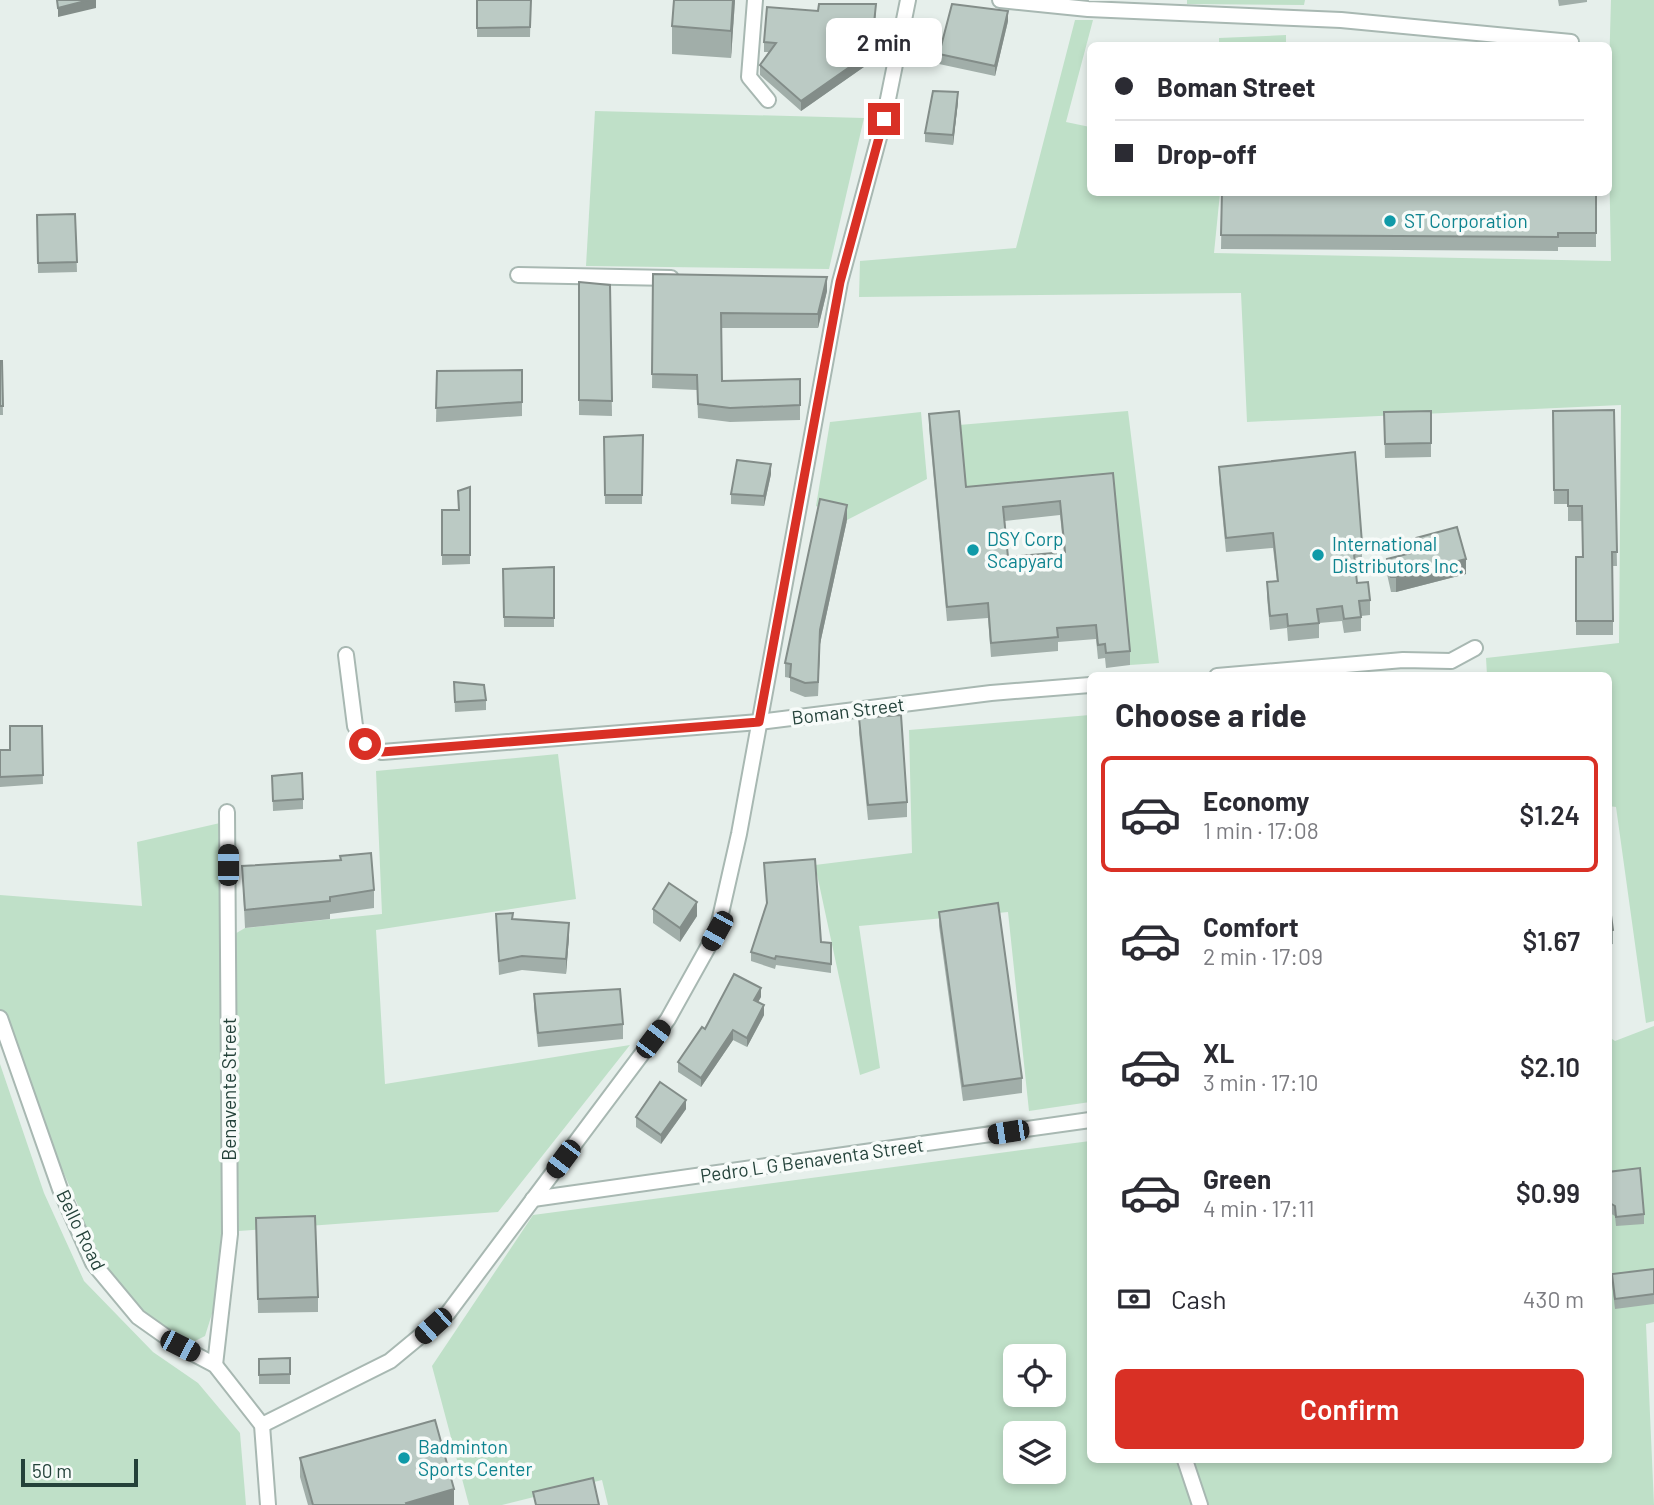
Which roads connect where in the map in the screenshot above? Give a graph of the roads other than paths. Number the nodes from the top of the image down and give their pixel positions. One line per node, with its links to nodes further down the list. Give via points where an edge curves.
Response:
1 (755, 0): 6 (street, via 748,77)
2 (908, 0): 13 (street, via 884,119 833,282)
3 (1000, 0): 4 (street)
4 (1068, 4): 5 (street, via 1341,20)
5 (1572, 42)
6 (768, 100)
7 (518, 275): 8 (street)
8 (684, 279)
9 (1475, 648): 11 (street, via 1451,661 1391,661)
10 (346, 655): 13 (street, Boman Street, via 355,726 365,744 382,752)
11 (1263, 672)
12 (1087, 685): 13 (street, Boman Street)
13 (759, 722): 17 (street, via 717,931 668,1019)
14 (227, 812): 18 (street, Benavente Street, via 230,1234)
15 (0, 1018): 18 (street, Bello Road, via 60,1189 93,1263 138,1317)
16 (1087, 1119): 17 (street, Pedro L G Benaventa Street)
17 (533, 1199): 19 (street, via 448,1313 418,1340 390,1361)
18 (215, 1365): 19 (street, Bello Road)
19 (262, 1424): 21 (street)
20 (1186, 1463): 22 (street)
21 (268, 1505)
22 (1200, 1505)

